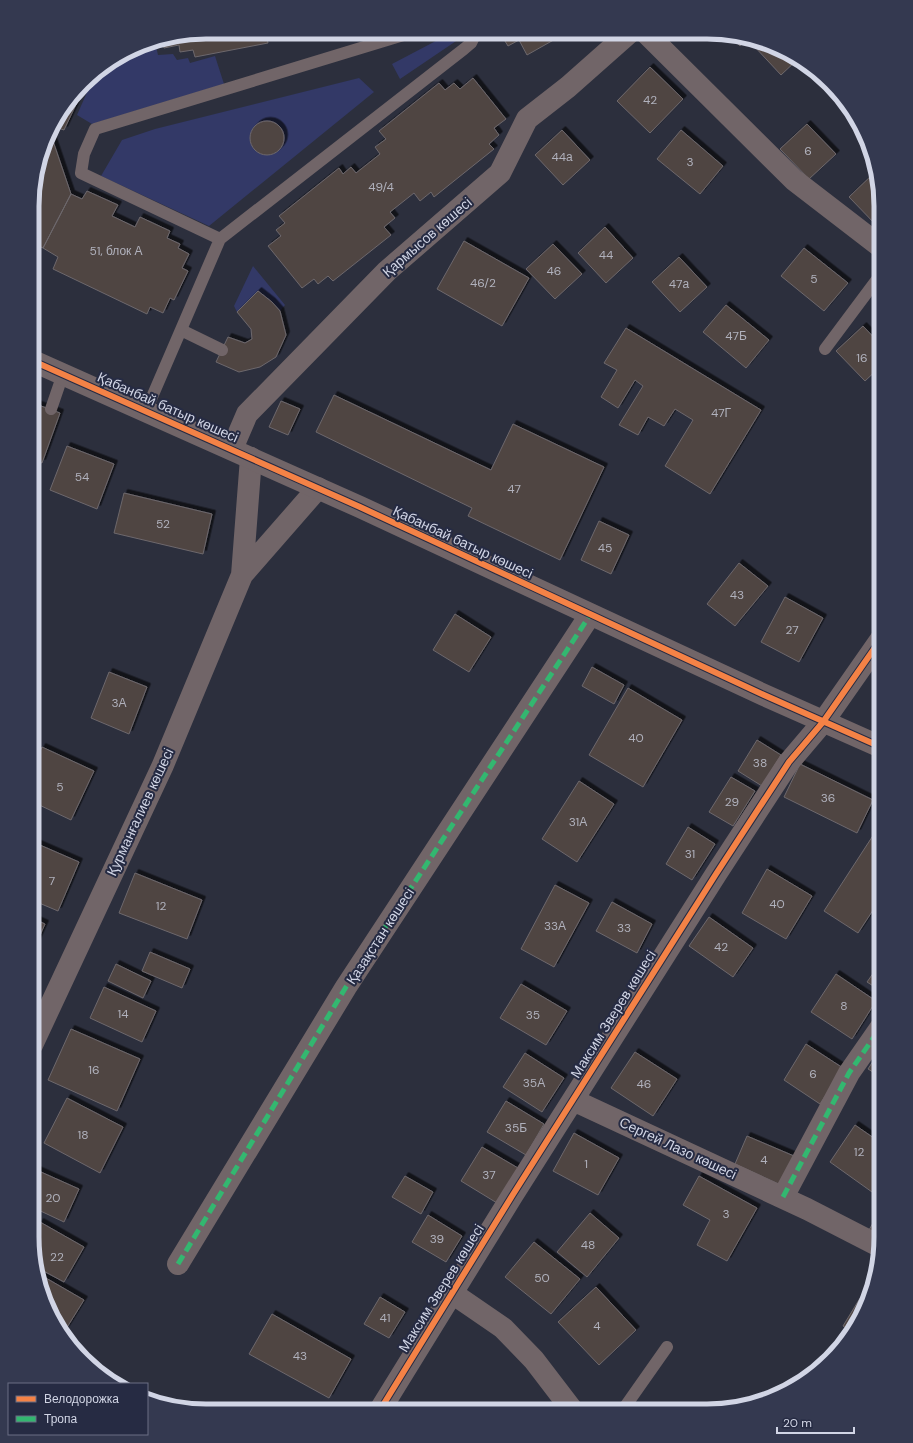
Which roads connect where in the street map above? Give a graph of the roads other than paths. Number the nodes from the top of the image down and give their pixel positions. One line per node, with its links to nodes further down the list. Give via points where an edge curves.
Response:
1 (390, 39): 5 (lane, via 95,129 84,154 81,173)
2 (473, 39): 5 (lane, via 464,49)
3 (622, 39): 15 (street, Қармысов көшесі, via 527,119 500,173 387,271 247,414)
4 (652, 39): 6 (street, via 794,180)
5 (220, 238): 8 (lane)
6 (874, 242)
7 (874, 283): 9 (lane)
8 (181, 330): 10 (lane); 14 (lane)
9 (825, 349)
10 (222, 350)
11 (39, 364): 12 (street, Қабанбай батыр көшесі)
12 (63, 374): 13 (lane); 14 (street, Қабанбай батыр көшесі)
13 (51, 410)
14 (146, 411): 15 (street, Қабанбай батыр көшесі)
15 (232, 449): 16 (street, Қабанбай батыр көшесі)
16 (251, 458): 17 (street, Қабанбай батыр көшесі); 18 (street)
17 (318, 488): 18 (street); 19 (street, Қабанбай батыр көшесі)
18 (242, 575): 23 (street, Қурманғалиев көшесі, via 163,765)
19 (590, 615): 21 (street, Қабанбай батыр көшесі); 28 (street, Қазақстан көшесі, via 346,987)
20 (874, 650): 21 (street, Максим Зверев көшесі)
21 (823, 722): 22 (street, Қабанбай батыр көшесі); 25 (street, Максим Зверев көшесі, via 789,762)
22 (874, 744)
23 (39, 1030)
24 (874, 1037): 26 (street, via 849,1073)
25 (573, 1100): 26 (street, Сергей Лазо көшесі); 29 (street, Максим Зверев көшесі)
26 (783, 1197): 27 (street, Сергей Лазо көшесі)
27 (874, 1243)
28 (178, 1264)
29 (452, 1293): 31 (street, Максим Зверев көшесі); 32 (street, via 503,1328 534,1360)
30 (667, 1347): 33 (lane)
31 (384, 1404)
32 (568, 1404)
33 (627, 1404)

